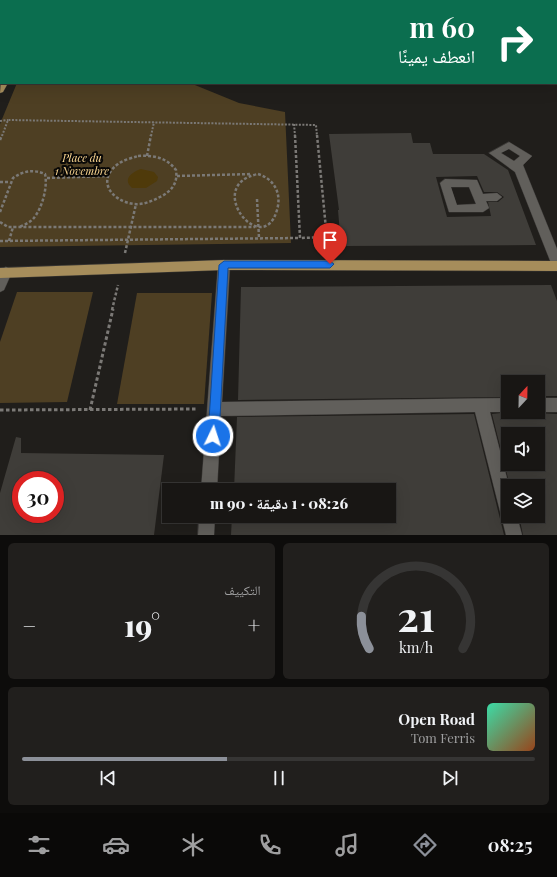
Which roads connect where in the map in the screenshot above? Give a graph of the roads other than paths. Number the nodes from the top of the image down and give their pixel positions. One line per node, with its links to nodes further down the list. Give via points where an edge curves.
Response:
1 (519, 170): 4 (street, via 524,196)
2 (497, 197): 3 (street)
3 (479, 198)
4 (557, 263)
5 (224, 265): 6 (main road); 7 (main road); 13 (street)
6 (557, 266)
7 (2, 272): 8 (street)
8 (0, 287)
9 (501, 405): 12 (street)
10 (545, 405): 11 (street)
11 (557, 405)
12 (481, 406): 13 (street); 15 (street)
13 (215, 409): 14 (street)
14 (210, 483)
15 (501, 485)
16 (207, 523): 18 (street)
17 (511, 523): 19 (street)
18 (206, 535)
19 (514, 535)

